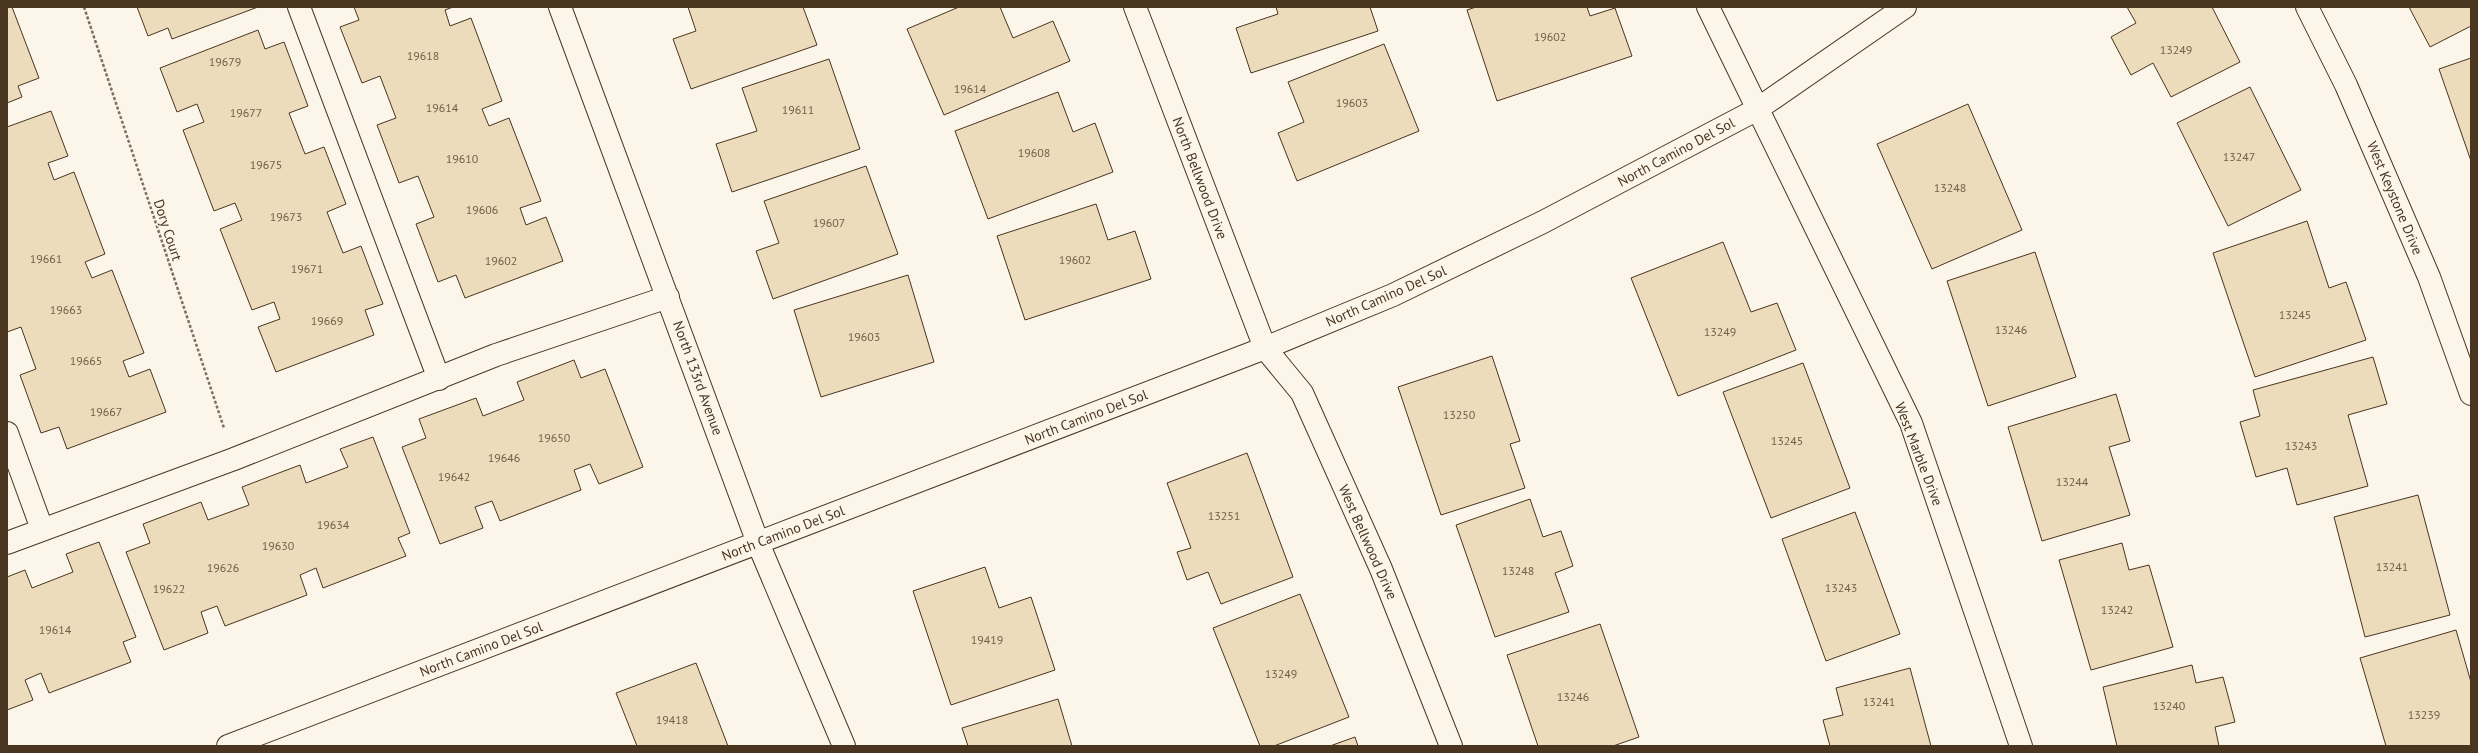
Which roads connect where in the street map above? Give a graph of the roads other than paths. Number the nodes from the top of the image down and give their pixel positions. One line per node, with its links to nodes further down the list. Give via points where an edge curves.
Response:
1 (300, 7): 10 (street)
2 (560, 7): 8 (street, North 133rd Avenue)
3 (1136, 7): 9 (street, North Bellwood Drive)
4 (1708, 7): 7 (street, West Marble Drive)
5 (1905, 7): 7 (street, North Camino Del Sol)
6 (2307, 7): 11 (street, West Keystone Drive, via 2346,85 2429,277)
7 (1756, 110): 9 (street, North Camino Del Sol, via 1543,222 1393,295); 19 (street, West Marble Drive, via 1911,423)
8 (668, 297): 10 (street, via 496,355); 15 (street, North 133rd Avenue)
9 (1265, 348): 15 (street, North Camino Del Sol); 18 (street, West Bellwood Drive, via 1302,393 1382,569)
10 (439, 379): 13 (street, via 234,459)
11 (2471, 394)
12 (7, 433): 13 (street)
13 (42, 529): 14 (street)
14 (7, 543)
15 (758, 543): 16 (street, North Camino Del Sol); 17 (street, North 133rd Avenue)
16 (241, 744)
17 (844, 746)
18 (1451, 746)
19 (2021, 746)

